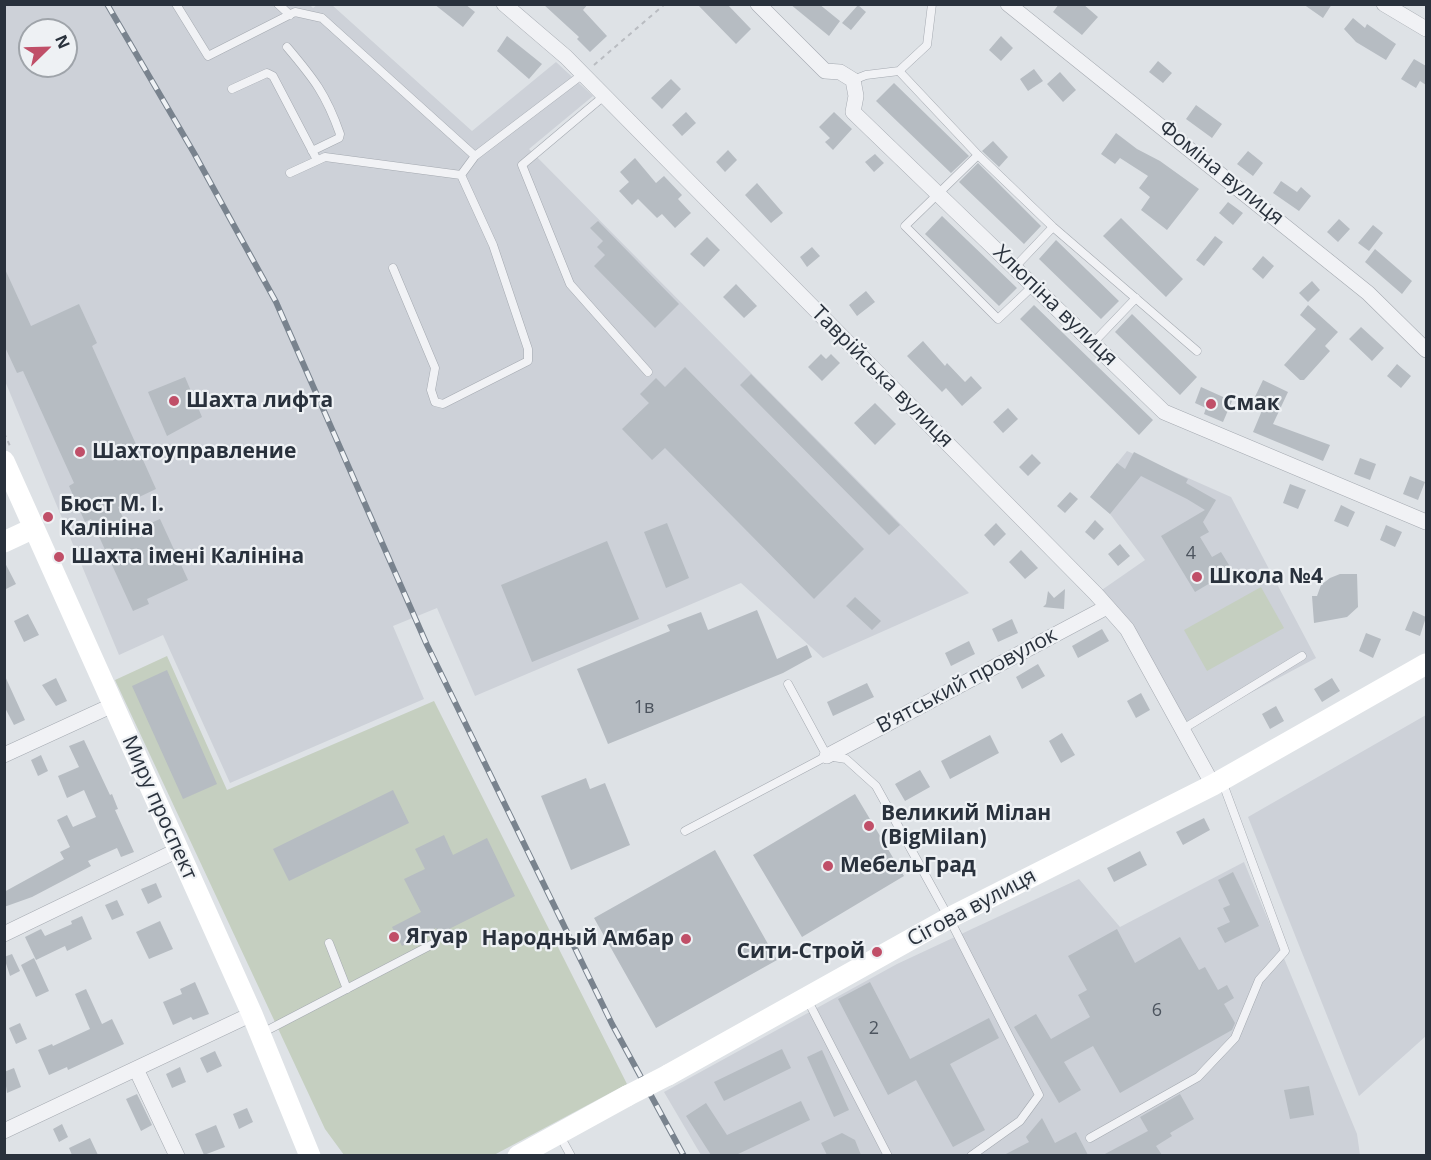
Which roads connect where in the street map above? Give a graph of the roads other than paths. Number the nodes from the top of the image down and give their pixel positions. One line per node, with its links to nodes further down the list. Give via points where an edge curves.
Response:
1 (176, 4): 8 (lane, via 208,56)
2 (278, 4): 8 (lane)
3 (504, 4): 12 (street, Таврійська вулиця)
4 (758, 4): 13 (street, via 825,71 840,72)
5 (932, 4): 11 (lane, via 927,45)
6 (1008, 4): 29 (street, Фоміна вулиця, via 1368,293)
7 (1384, 4): 9 (street)
8 (290, 15): 18 (lane, via 295,12 322,18)
9 (1426, 29)
10 (287, 48): 16 (lane, via 317,82 340,134)
11 (899, 71): 13 (lane); 17 (lane)
12 (583, 74): 15 (street, Таврійська вулиця); 18 (lane)
13 (853, 80): 22 (street, Хлюпіна вулиця, via 853,112)
14 (232, 88): 16 (lane, via 267,73 273,76)
15 (604, 96): 31 (lane, via 522,165 570,284); 36 (street, Таврійська вулиця)
16 (312, 151): 19 (lane)
17 (978, 155): 22 (lane); 23 (lane)
18 (475, 156): 21 (lane)
19 (316, 160): 20 (lane); 21 (lane, via 325,157)
20 (290, 173)
21 (461, 175): 25 (lane, via 493,245 528,349 528,361 443,404 435,402 431,390 435,368)
22 (939, 194): 24 (street, Хлюпіна вулиця); 26 (lane, via 905,226 998,319)
23 (1053, 227): 24 (lane); 27 (lane)
24 (1015, 267): 26 (street, Хлюпіна вулиця)
25 (393, 268)
26 (1034, 285): 28 (street, Хлюпіна вулиця)
27 (1136, 298): 28 (lane); 30 (lane)
28 (1093, 343): 33 (street, Хлюпіна вулиця, via 1164,412)
29 (1426, 350)
30 (1197, 351)
31 (648, 372)
32 (4, 461): 34 (street, Миру проспект)
33 (1426, 522)
34 (34, 528): 35 (street); 40 (street, Миру проспект)
35 (4, 542)
36 (1107, 607): 41 (street, Таврійська вулиця, via 1127,629); 43 (street, В’ятський провулок)
37 (1302, 656): 41 (lane)
38 (1426, 664): 44 (street, Сігова вулиця)
39 (788, 684): 43 (lane)
40 (113, 705): 42 (street); 46 (street, Миру проспект)
41 (1183, 729): 44 (street, Таврійська вулиця)
42 (4, 755)
43 (827, 756): 45 (lane); 47 (lane, via 846,759 876,786)
44 (1218, 783): 47 (street, Сігова вулиця); 58 (lane, via 1285,951 1259,980 1235,1038 1198,1077)
45 (685, 831)
46 (178, 850): 48 (street); 53 (street, Миру проспект)
47 (949, 918): 52 (street, Сігова вулиця); 64 (lane, via 1039,1095 1020,1120)
48 (4, 934)
49 (329, 944): 51 (lane)
50 (431, 945): 51 (lane)
51 (347, 988): 54 (lane)
52 (807, 998): 57 (street, Сігова вулиця, bridge); 63 (lane)
53 (252, 1014): 54 (street, Миру проспект); 55 (street)
54 (260, 1034): 60 (street, Миру проспект)
55 (136, 1069): 56 (street); 59 (street)
56 (4, 1131)
57 (559, 1133): 61 (street, Сігова вулиця); 62 (lane)
58 (1090, 1138)
59 (177, 1155)
60 (310, 1155)
61 (518, 1155)
62 (571, 1155)
63 (888, 1155)
64 (971, 1155)

